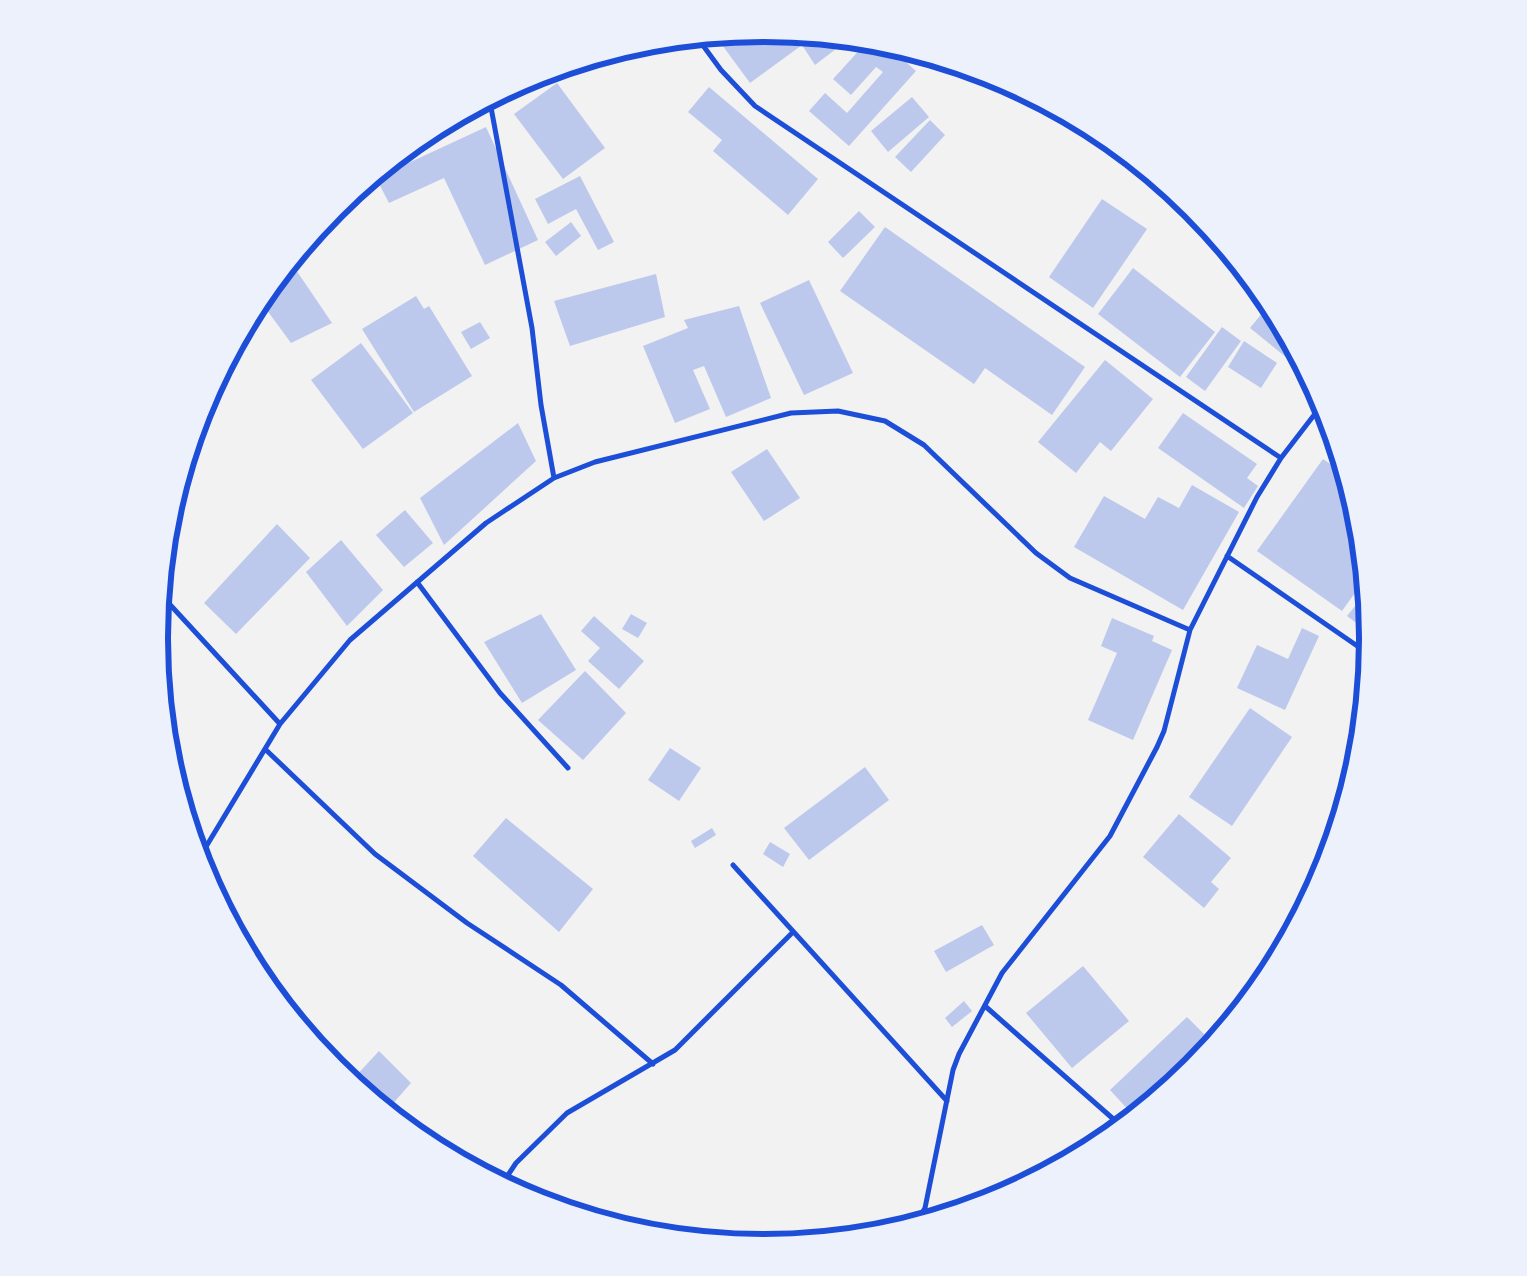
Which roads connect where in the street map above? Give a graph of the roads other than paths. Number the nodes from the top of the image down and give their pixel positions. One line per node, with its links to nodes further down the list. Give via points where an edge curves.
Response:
1 (704, 46): 4 (street, via 755,106)
2 (491, 109): 5 (street, via 532,328)
3 (1315, 414): 4 (street)
4 (1281, 458): 6 (street)
5 (554, 478): 7 (street, via 486,523); 9 (street, via 595,462 791,413 838,411 885,421 924,446 1036,553 1070,578)
6 (1227, 556): 9 (street); 10 (street)
7 (417, 582): 11 (street, via 350,640); 13 (street, via 500,692)
8 (169, 603): 11 (street)
9 (1190, 630): 17 (street, via 1164,731 1110,836 1002,973)
10 (1359, 647)
11 (280, 724): 12 (street)
12 (265, 749): 14 (street); 18 (street, via 375,854 467,923 561,985)
13 (568, 768)
14 (206, 846)
15 (733, 865): 16 (street)
16 (793, 932): 18 (street, via 675,1050); 19 (street)
17 (985, 1006): 19 (street, via 959,1054); 20 (street)
18 (653, 1064): 21 (street, via 567,1113 516,1163)
19 (946, 1100): 22 (street)
20 (1114, 1119)
21 (508, 1175)
22 (923, 1211)

